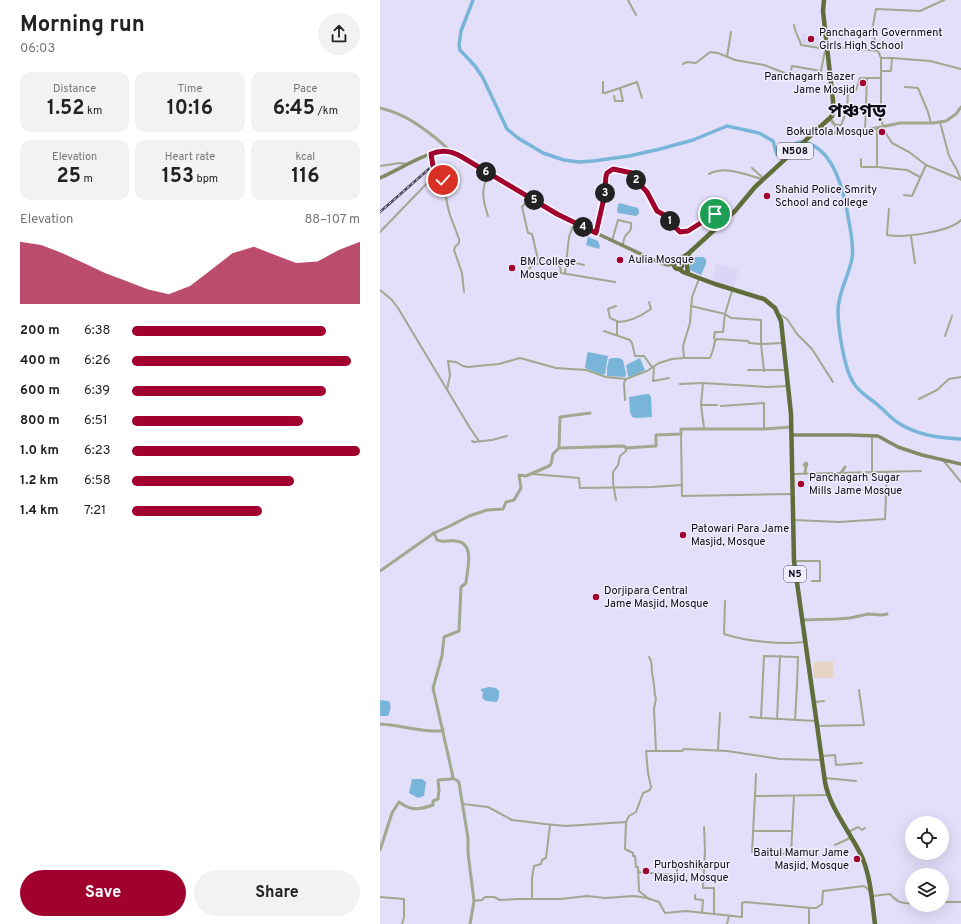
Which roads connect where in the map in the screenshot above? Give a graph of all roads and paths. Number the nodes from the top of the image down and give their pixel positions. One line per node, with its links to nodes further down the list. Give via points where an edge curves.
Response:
1 (628, 0): 4 (street)
2 (824, 0): 7 (highway)
3 (944, 0): 8 (street, via 920,11 876,9 872,31)
4 (636, 15)
5 (794, 25): 7 (street, via 801,45)
6 (731, 32): 9 (street)
7 (827, 49): 8 (street, via 836,47); 9 (street, via 821,71 792,66 790,75 764,65); 24 (highway, via 833,111)
8 (878, 51): 10 (street)
9 (727, 56): 12 (street, via 710,52 696,63)
10 (881, 58): 11 (street); 14 (street)
11 (892, 58): 13 (street, via 924,61); 14 (street, via 891,71)
12 (683, 64)
13 (961, 69)
14 (881, 72): 16 (street)
15 (867, 78): 16 (street); 27 (street, via 860,78 856,90 848,93 848,105 841,125); 31 (street)
16 (882, 78): 28 (street, via 881,104)
17 (603, 82): 19 (street, via 604,93)
18 (905, 87): 26 (street, via 918,88)
19 (620, 88): 20 (street, via 623,101 615,101); 21 (street, via 637,82)
20 (614, 96)
21 (642, 98)
22 (961, 107): 25 (street, via 956,114)
23 (380, 108): 33 (street, via 409,119)
24 (830, 119): 27 (street); 30 (highway, N508)
25 (940, 122): 26 (street); 49 (street, via 949,156)
26 (931, 123): 28 (street)
27 (835, 125): 32 (street)
28 (884, 126): 29 (street); 39 (street, via 892,143)
29 (877, 128): 31 (street); 42 (street)
30 (819, 130): 32 (street); 48 (highway, N508)
31 (865, 130): 32 (street)
32 (839, 134)
33 (442, 144): 34 (street); 35 (street)
34 (438, 152): 35 (main road); 36 (main road)
35 (450, 152): 44 (main road)
36 (431, 154): 38 (main road); 41 (street)
37 (861, 159): 42 (street, via 862,167)
38 (408, 165): 40 (street, via 400,163); 47 (main road)
39 (926, 165): 46 (street); 49 (street)
40 (380, 166)
41 (433, 166): 57 (street, via 432,178); 75 (street, via 443,182 459,241 454,248 462,273)
42 (877, 167): 46 (street, via 907,170)
43 (752, 168): 48 (street)
44 (489, 174): 51 (main road); 53 (street, via 483,192)
45 (709, 174): 48 (street, via 720,171 739,172)
46 (920, 177): 50 (street, via 912,196)
47 (380, 178)
48 (764, 179): 55 (highway, N508)
49 (961, 180)
50 (904, 195)
51 (530, 198): 56 (main road); 65 (street, via 522,207)
52 (889, 209): 59 (street, via 887,235)
53 (488, 216)
54 (961, 220): 59 (street, via 949,227)
55 (724, 221): 58 (street, via 718,215 713,215 688,231 680,232 668,217 657,211 647,192 632,173 613,169 606,176); 62 (highway, N508)
56 (574, 223): 58 (main road); 63 (street, via 569,234)
57 (380, 232)
58 (596, 233): 60 (main road)
59 (911, 236): 64 (street)
60 (612, 240): 61 (main road); 61 (street, via 618,220 631,223 630,233 625,237)
61 (622, 246): 67 (main road, via 665,265)
62 (689, 253): 67 (highway, N508); 69 (highway, via 686,263)
63 (567, 261): 66 (street); 70 (street)
64 (915, 263)
65 (539, 264): 68 (street); 70 (street, via 560,266 560,272)
66 (584, 265)
67 (679, 265): 69 (highway)
68 (528, 270)
69 (688, 272): 71 (highway, N5)
70 (565, 274): 72 (street)
71 (699, 278): 74 (highway, N5); 78 (street)
72 (615, 282)
73 (380, 290): 101 (street, via 398,308)
74 (732, 290): 79 (street); 80 (highway, N5, via 764,299)
75 (464, 292)
76 (649, 302): 82 (street, via 652,309 626,322)
77 (616, 306): 82 (street, via 608,309 610,318)
78 (691, 306): 79 (street); 89 (street, via 690,323 683,346)
79 (725, 314): 86 (street, via 723,331 715,332); 88 (street, via 731,318 761,320)
80 (778, 314): 87 (highway, N5); 97 (street, via 784,316 812,349)
81 (952, 316): 85 (street)
82 (618, 322): 84 (street)
83 (604, 331): 84 (street)
84 (617, 335): 90 (street, via 630,340 635,356 644,356)
85 (945, 336)
86 (715, 340): 88 (street); 89 (street, via 710,358)
87 (784, 343): 88 (street); 92 (highway, N5)
88 (761, 344): 93 (street)
89 (684, 358): 90 (street, via 668,360)
90 (653, 367): 95 (street, via 653,381); 96 (street)
91 (748, 370): 93 (street)
92 (787, 370): 93 (street); 100 (highway, N5)
93 (764, 371)
94 (961, 377): 102 (street, via 949,379 937,390)
95 (669, 378)
96 (626, 379): 101 (street, via 606,377 588,370 556,368 521,358 499,364 468,367 448,361 450,375); 103 (street)
97 (833, 382)
98 (703, 383): 99 (street); 100 (street); 104 (street)
99 (680, 384)
100 (789, 386): 108 (highway, N5)
101 (447, 390): 116 (street)
102 (919, 399)
103 (625, 400)
104 (701, 405): 105 (street); 109 (street)
105 (717, 406)
106 (721, 406): 110 (street, via 764,403)
107 (590, 413): 117 (street, via 560,417)
108 (791, 427): 110 (street); 112 (highway, N5)
109 (704, 428): 110 (street); 111 (street, via 681,429)
110 (764, 429)
111 (681, 434): 118 (street, via 656,436 656,446); 131 (street)
112 (791, 435): 114 (main road); 129 (highway, N5)
113 (507, 436): 116 (street)
114 (872, 436): 119 (main road, via 882,437 898,447 922,455); 124 (street)
115 (472, 441): 116 (street)
116 (480, 441)
117 (560, 448): 118 (street); 128 (street, via 553,454 549,466)
118 (626, 448): 132 (street, via 613,472)
119 (942, 459): 120 (main road); 130 (street)
120 (961, 464)
121 (806, 466): 126 (street)
122 (845, 466): 127 (street)
123 (921, 471): 125 (street)
124 (872, 472): 125 (street); 127 (street)
125 (887, 472): 135 (street, via 885,519 839,522)
126 (805, 473): 127 (street); 129 (street)
127 (842, 473)
128 (530, 474): 132 (street, via 579,478 580,488); 136 (street, via 519,475 521,488 514,500 506,502 503,509 487,510)
129 (792, 474): 133 (highway, N5)
130 (961, 482)
131 (682, 484): 132 (street); 133 (street, via 682,496)
132 (614, 487): 134 (street)
133 (792, 494): 135 (highway, N5)
134 (616, 500)
135 (793, 520): 137 (highway, N5)
136 (434, 533): 138 (street); 156 (street, via 440,542 453,540 466,544 469,555 466,583 461,587 459,632 444,637 434,688)
137 (794, 561): 139 (street, via 820,561 820,581); 142 (highway, N5)
138 (380, 571)
139 (812, 581)
140 (725, 601): 143 (street, via 724,634 781,643)
141 (887, 614): 142 (street)
142 (802, 620): 143 (highway, N5)
143 (805, 642): 148 (highway, N5)
144 (649, 656): 158 (street, via 652,661 656,698)
145 (780, 656): 151 (street, via 764,656); 152 (street); 153 (street, via 798,657)
146 (859, 690): 155 (street, via 864,725)
147 (824, 701): 148 (street)
148 (814, 702): 155 (highway, N5)
149 (720, 713): 157 (street)
150 (750, 717): 151 (street)
151 (761, 718): 152 (street)
152 (778, 719): 153 (street)
153 (795, 720): 155 (street)
154 (380, 724): 156 (street, via 394,724 433,732 441,732)
155 (817, 724): 159 (highway, N5)
156 (443, 729): 162 (street)
157 (718, 750): 158 (street); 159 (street, via 780,759)
158 (656, 751): 169 (street, via 646,750 650,790 643,793 636,812 629,816)
159 (822, 758): 160 (street, via 835,755 836,765); 163 (highway, N5)
160 (862, 763)
161 (756, 774): 166 (street)
162 (452, 778): 168 (street, via 459,783); 178 (street, via 438,780 438,799 433,801 433,805 411,809 398,802)
163 (825, 778): 164 (street); 165 (highway, N5)
164 (856, 781)
165 (829, 795): 167 (street); 175 (highway, N5)
166 (755, 796): 167 (street); 173 (street)
167 (794, 796): 174 (street)
168 (463, 804): 170 (street, via 488,807 512,820); 186 (street)
169 (626, 822): 170 (street); 180 (street, via 625,849 635,856)
170 (550, 825): 184 (street, via 546,858 541,864 534,866)
171 (704, 827): 179 (street)
172 (866, 828): 175 (street, via 862,830 858,827)
173 (753, 830): 174 (street); 174 (street, via 752,852 791,854)
174 (792, 831)
175 (848, 832): 176 (highway, N5)
176 (852, 837): 177 (street); 182 (highway, N5, via 866,868)
177 (835, 845)
178 (380, 850)
179 (704, 869): 180 (street, via 677,867 677,875); 192 (street, via 704,888 714,888)
180 (638, 872): 185 (street, via 639,891)
181 (695, 895): 191 (street, via 695,900 703,900)
182 (871, 896): 189 (street, via 890,894 896,901); 190 (street, via 864,886 823,891 822,904 816,908); 198 (highway, N5)
183 (380, 897): 194 (street, via 404,899)
184 (532, 899): 185 (street, via 587,896 634,896); 186 (street, via 500,900 485,897)
185 (650, 899): 191 (street, via 659,902 665,913)
186 (474, 901): 195 (street)
187 (949, 902): 188 (street)
188 (961, 902)
189 (905, 904)
190 (809, 908): 193 (street, via 745,902 742,903 742,917); 197 (street)
191 (702, 913): 192 (street)
192 (714, 914): 193 (street)
193 (729, 916): 196 (street)
194 (402, 924)
195 (470, 924)
196 (727, 924)
197 (809, 924)
198 (875, 924)

